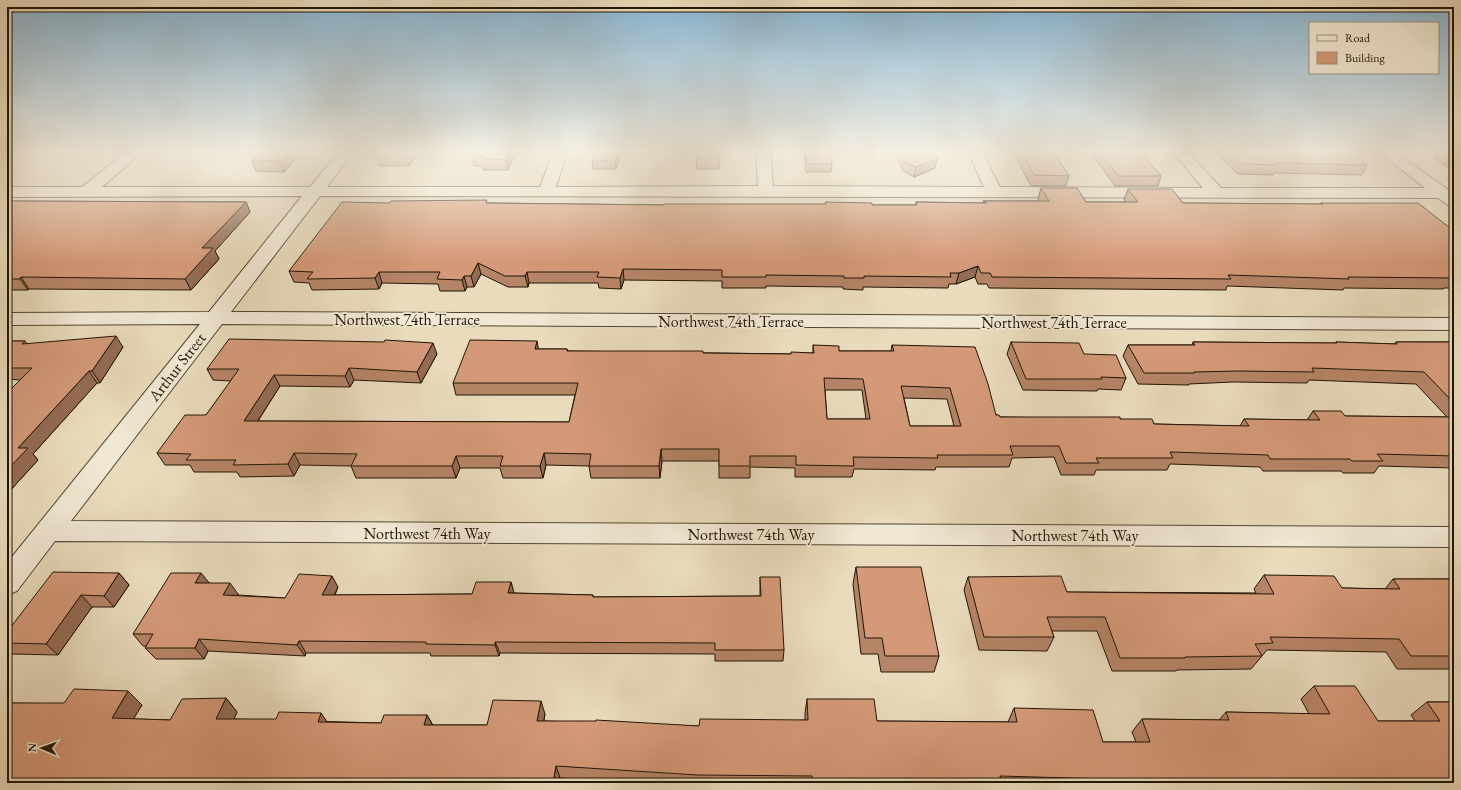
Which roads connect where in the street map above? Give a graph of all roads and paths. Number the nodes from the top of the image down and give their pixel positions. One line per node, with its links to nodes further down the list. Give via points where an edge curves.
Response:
1 (90, 189): 9 (street)
2 (317, 189): 10 (street, Arthur Street)
3 (547, 189): 11 (street)
4 (993, 189): 12 (street)
5 (1213, 189): 13 (street)
6 (1436, 189): 14 (street)
7 (766, 191): 11 (street); 12 (street)
8 (7, 192): 9 (street)
9 (86, 192): 10 (street)
10 (315, 192): 11 (street); 15 (street, Arthur Street)
11 (546, 192)
12 (994, 192): 13 (street)
13 (1216, 192): 14 (street)
14 (1448, 198)
15 (215, 318): 16 (street, Northwest 74th Terrace); 17 (street, Northwest 74th Terrace); 18 (street, Arthur Street)
16 (7, 319)
17 (1454, 324)
18 (48, 531): 19 (street, Northwest 74th Way); 20 (street, Arthur Street)
19 (1454, 537)
20 (7, 582)

